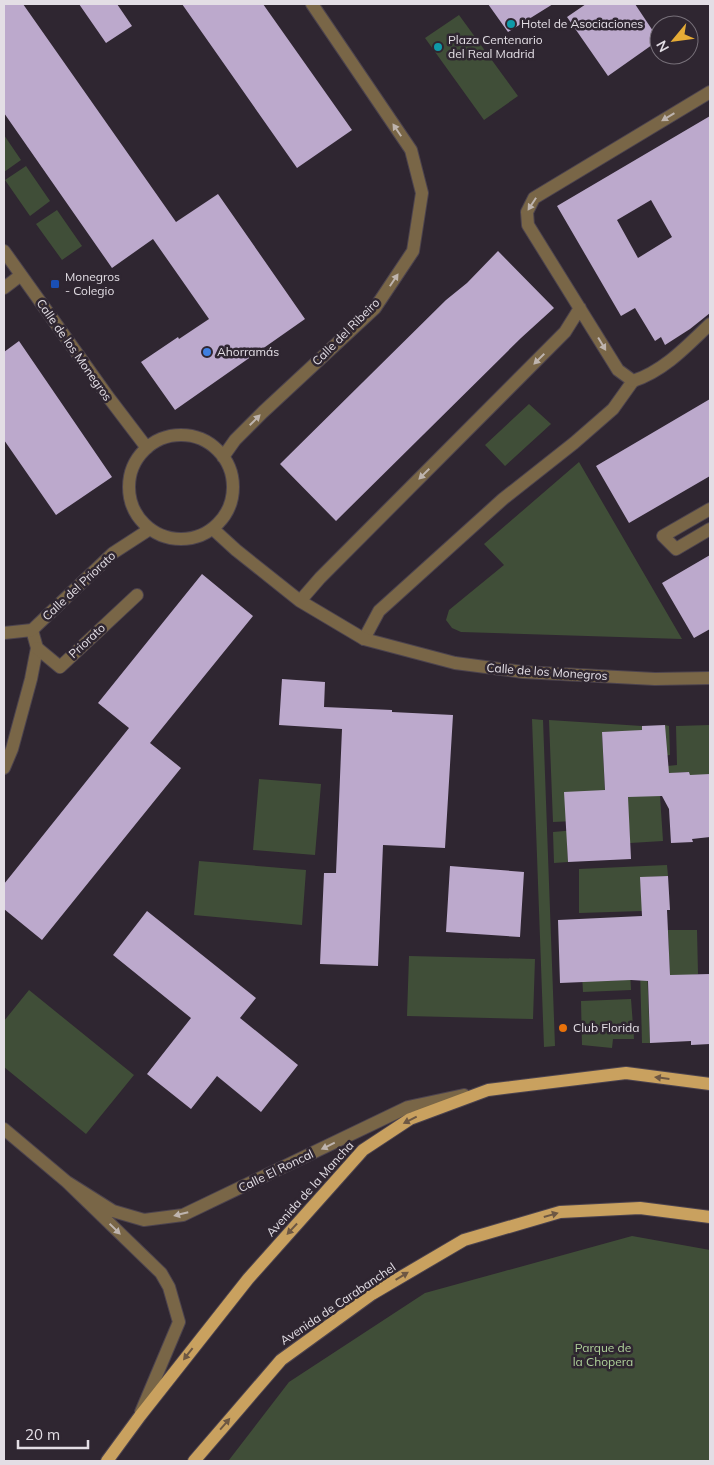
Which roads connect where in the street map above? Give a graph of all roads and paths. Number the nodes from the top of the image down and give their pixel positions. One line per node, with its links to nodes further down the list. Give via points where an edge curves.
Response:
1 (312, 4): 10 (street, Calle del Ribeiro, one-way to 1, via 263,412 375,308 413,251 422,193 411,150)
2 (710, 92): 6 (street, one-way to 6, via 534,198 527,212 528,225)
3 (4, 251): 4 (street, Calle de los Monegros)
4 (22, 276): 5 (street); 9 (street, Calle de los Monegros)
5 (4, 288)
6 (580, 308): 8 (street, one-way to 8, via 618,370); 16 (street, one-way to 16, via 568,329)
7 (710, 324): 8 (street, via 674,358 648,376)
8 (633, 381): 19 (street, via 613,409 503,499 379,611)
9 (147, 448): 10 (street, via 162,439 182,435 211,445); 13 (street, via 132,470 130,495 138,516)
10 (223, 457): 12 (street, via 230,471 232,496 224,517)
11 (710, 509): 14 (street, via 664,536 676,548)
12 (213, 528): 13 (street, via 200,536 183,539 166,537); 16 (street, Calle de los Monegros)
13 (150, 529): 17 (street, Calle del Priorato, via 113,553)
14 (710, 529)
15 (137, 595): 20 (street, Priorato, via 60,667)
16 (300, 601): 19 (street, Calle de los Monegros)
17 (32, 630): 18 (street, Calle del Priorato); 20 (street)
18 (4, 633)
19 (364, 639): 21 (street, Calle de los Monegros, via 455,663 523,672 655,679)
20 (37, 648): 22 (street, via 17,731)
21 (710, 678)
22 (4, 768)
23 (710, 1084): 24 (main road, Avenida de la Mancha, one-way to 24, via 626,1073)
24 (488, 1090): 26 (street, Calle El Roncal, one-way to 26, via 408,1107 183,1215 144,1220 113,1211); 28 (main road, Avenida de la Mancha, one-way to 28, via 410,1119 363,1150 248,1279)
25 (4, 1129): 26 (street, Calle El Roncal)
26 (67, 1182): 28 (street, Calle El Roncal, one-way to 28, via 161,1273 169,1287 178,1322)
27 (710, 1217): 30 (main road, Avenida de Carabanchel, one-way to 27, via 281,1360 372,1294 464,1240 560,1212 640,1208)
28 (140, 1416): 29 (main road, Avenida de la Mancha)
29 (107, 1461)
30 (194, 1461)

